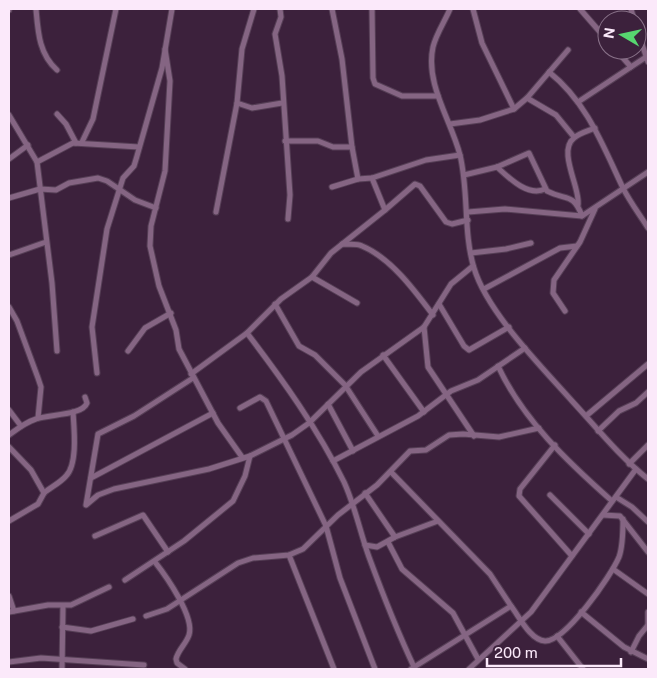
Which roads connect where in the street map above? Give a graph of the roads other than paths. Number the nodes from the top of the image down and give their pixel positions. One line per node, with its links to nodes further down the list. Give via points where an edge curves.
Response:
1 (36, 9): 17 (street, via 41,47 46,58)
2 (116, 9): 31 (street, via 93,119)
3 (172, 9): 12 (street)
4 (254, 9): 22 (street, via 242,49)
5 (280, 9): 23 (street, via 281,17 274,34 282,76)
6 (332, 9): 35 (street, via 342,59)
7 (372, 9): 19 (street, via 375,84 402,96)
8 (450, 9): 19 (street, via 433,45 431,60)
9 (473, 9): 24 (street, via 482,44)
10 (580, 9): 11 (street)
11 (597, 29)
12 (166, 48): 34 (street); 51 (street, via 170,81 165,170)
13 (568, 50): 18 (street)
14 (625, 60): 16 (street)
15 (645, 60): 16 (street)
16 (631, 67): 21 (street)
17 (58, 70)
18 (549, 72): 20 (street); 21 (street, via 566,85)
19 (438, 96): 27 (street)
20 (527, 98): 24 (street); 29 (street, via 556,115)
21 (578, 102): 28 (street)
22 (237, 103): 23 (street, via 252,108); 54 (street)
23 (282, 103): 30 (street)
24 (514, 109): 27 (street, via 480,120)
25 (57, 114): 32 (street)
26 (9, 115): 33 (street)
27 (450, 124): 36 (street)
28 (595, 128): 29 (street); 46 (street)
29 (574, 137): 50 (street, via 568,154)
30 (285, 141): 35 (street, via 318,141 333,147); 57 (street, via 290,195)
31 (82, 142): 32 (street); 34 (street)
32 (76, 143): 38 (street)
33 (28, 145): 37 (street); 38 (street)
34 (139, 147): 47 (street, via 134,166 123,178)
35 (352, 147): 43 (street)
36 (460, 155): 41 (street); 42 (street, via 426,160)
37 (9, 159)
38 (37, 162): 45 (street)
39 (497, 167): 41 (street); 48 (street, via 522,186 538,192); 48 (street, via 529,153)
40 (648, 172): 46 (street)
41 (464, 175): 55 (street)
42 (372, 178): 43 (street); 53 (street)
43 (358, 179): 44 (street)
44 (332, 187)
45 (40, 189): 47 (street, via 52,191 69,183 98,178); 49 (street); 60 (street)
46 (624, 189): 52 (street); 59 (street)
47 (119, 190): 51 (street); 85 (street, via 107,229 92,327)
48 (545, 190): 50 (street, via 568,197)
49 (9, 198)
50 (578, 205): 56 (street)
51 (156, 208): 74 (street, via 150,246 159,286)
52 (595, 209): 56 (street); 63 (street)
53 (385, 210): 58 (street, via 415,184 420,186 446,222 452,224); 61 (street)
54 (216, 212)
55 (468, 212): 56 (street, via 504,209); 58 (street)
56 (582, 216)
57 (288, 219)
58 (468, 220): 64 (street)
59 (648, 228)
60 (46, 242): 65 (street); 80 (street)
61 (342, 244): 67 (street); 75 (street, via 361,245 384,262 410,284)
62 (531, 244): 64 (street)
63 (577, 246): 68 (street, via 560,248); 73 (street, via 552,286)
64 (471, 253): 66 (street)
65 (9, 254)
66 (473, 266): 68 (street); 71 (street, via 456,278)
67 (312, 277): 69 (street); 70 (street)
68 (484, 289): 77 (street)
69 (357, 303)
70 (275, 304): 78 (street); 87 (street, via 299,346 315,355)
71 (439, 304): 75 (street); 77 (street, via 469,350)
72 (9, 307): 98 (street, via 41,387)
73 (565, 311)
74 (171, 312): 81 (street, via 145,328); 86 (street, via 178,335 177,345)
75 (433, 315): 76 (street)
76 (424, 327): 82 (street); 89 (street, via 427,363)
77 (509, 327): 79 (street)
78 (246, 333): 86 (street); 99 (street, via 279,375)
79 (524, 348): 84 (street); 97 (street)
80 (56, 351)
81 (128, 351)
82 (383, 355): 87 (street); 95 (street)
83 (648, 364): 97 (street)
84 (498, 366): 89 (street); 101 (street, via 511,392)
85 (97, 372)
86 (192, 376): 96 (street); 117 (street, via 134,416 98,434)
87 (346, 385): 91 (street); 104 (street)
88 (648, 392): 102 (street, via 636,403 618,411)
89 (446, 395): 95 (street); 105 (street)
90 (85, 397): 94 (street, via 87,406)
91 (328, 404): 99 (street); 110 (street)
92 (240, 408): 106 (street, via 264,398)
93 (9, 410): 100 (street)
94 (73, 412): 98 (street); 119 (street, via 75,440 71,467 66,476)
95 (424, 412): 104 (street)
96 (214, 413): 112 (street); 117 (street)
97 (586, 416): 102 (street)
98 (38, 418): 100 (street)
99 (309, 423): 106 (street); 113 (street)
100 (21, 426): 103 (street)
101 (539, 428): 105 (street, via 499,437); 107 (street)
102 (598, 431): 114 (street)
103 (9, 435)
104 (378, 436): 110 (street)
105 (474, 436): 116 (street, via 449,435 426,450 410,451)
106 (284, 440): 111 (street); 129 (street)
107 (555, 445): 122 (street); 138 (street, via 520,489 519,496)
108 (648, 445): 114 (street)
109 (9, 447): 119 (street, via 31,470)
110 (353, 451): 113 (street)
111 (250, 456): 112 (street); 135 (street, via 247,472 233,501)
112 (242, 457): 117 (street, via 209,469 114,489 98,495 87,505)
113 (334, 461): 123 (street)
114 (629, 464): 115 (street)
115 (636, 469): 118 (street); 122 (street)
116 (391, 472): 120 (street); 127 (street)
117 (91, 478)
118 (648, 479)
119 (44, 493): 126 (street, via 38,504)
120 (366, 493): 123 (street); 132 (street)
121 (550, 495): 130 (street)
122 (614, 499): 124 (street); 128 (street, via 632,507)
123 (353, 502): 129 (street); 134 (street)
124 (603, 515): 125 (street, via 615,514); 130 (street)
125 (623, 519): 136 (street); 140 (street, via 620,556)
126 (9, 521)
127 (438, 521): 132 (street); 147 (street, via 490,574)
128 (648, 522)
129 (326, 526): 137 (street, via 303,549); 168 (street, via 340,578)
130 (589, 534): 138 (street)
131 (95, 536): 135 (street, via 143,515)
132 (395, 537): 133 (street)
133 (388, 542): 134 (street, via 375,548); 156 (street, via 402,569 448,606)
134 (365, 544): 169 (street)
135 (168, 552): 139 (street)
136 (648, 552)
137 (289, 555): 145 (street, via 238,563); 167 (street)
138 (572, 556): 153 (street)
139 (155, 562): 141 (street); 145 (street)
140 (613, 568): 143 (street); 149 (street)
141 (126, 580)
142 (109, 587): 146 (street, via 77,603)
143 (648, 594)
144 (9, 596): 148 (street)
145 (180, 600): 151 (street, via 163,611); 166 (street, via 190,631 176,659)
146 (63, 606): 148 (street, via 48,605); 155 (street)
147 (510, 606): 153 (street); 156 (street)
148 (11, 612)
149 (581, 612): 157 (street); 158 (street)
150 (648, 612): 154 (street)
151 (146, 616)
152 (133, 619): 155 (street, via 91,631)
153 (522, 622): 157 (street, via 538,639 546,641); 159 (street)
154 (648, 625): 158 (street)
155 (62, 627): 161 (street)
156 (464, 634): 159 (street); 169 (street)
157 (557, 636): 171 (street)
158 (632, 652): 160 (street)
159 (478, 659): 170 (street)
160 (648, 660)
161 (62, 661): 162 (street, via 36,658); 163 (street); 165 (street)
162 (9, 662): 164 (street)
163 (144, 665)
164 (12, 669)
165 (62, 669)
166 (185, 669)
167 (334, 669)
168 (375, 669)
169 (413, 669)
170 (469, 669)
171 (583, 669)

